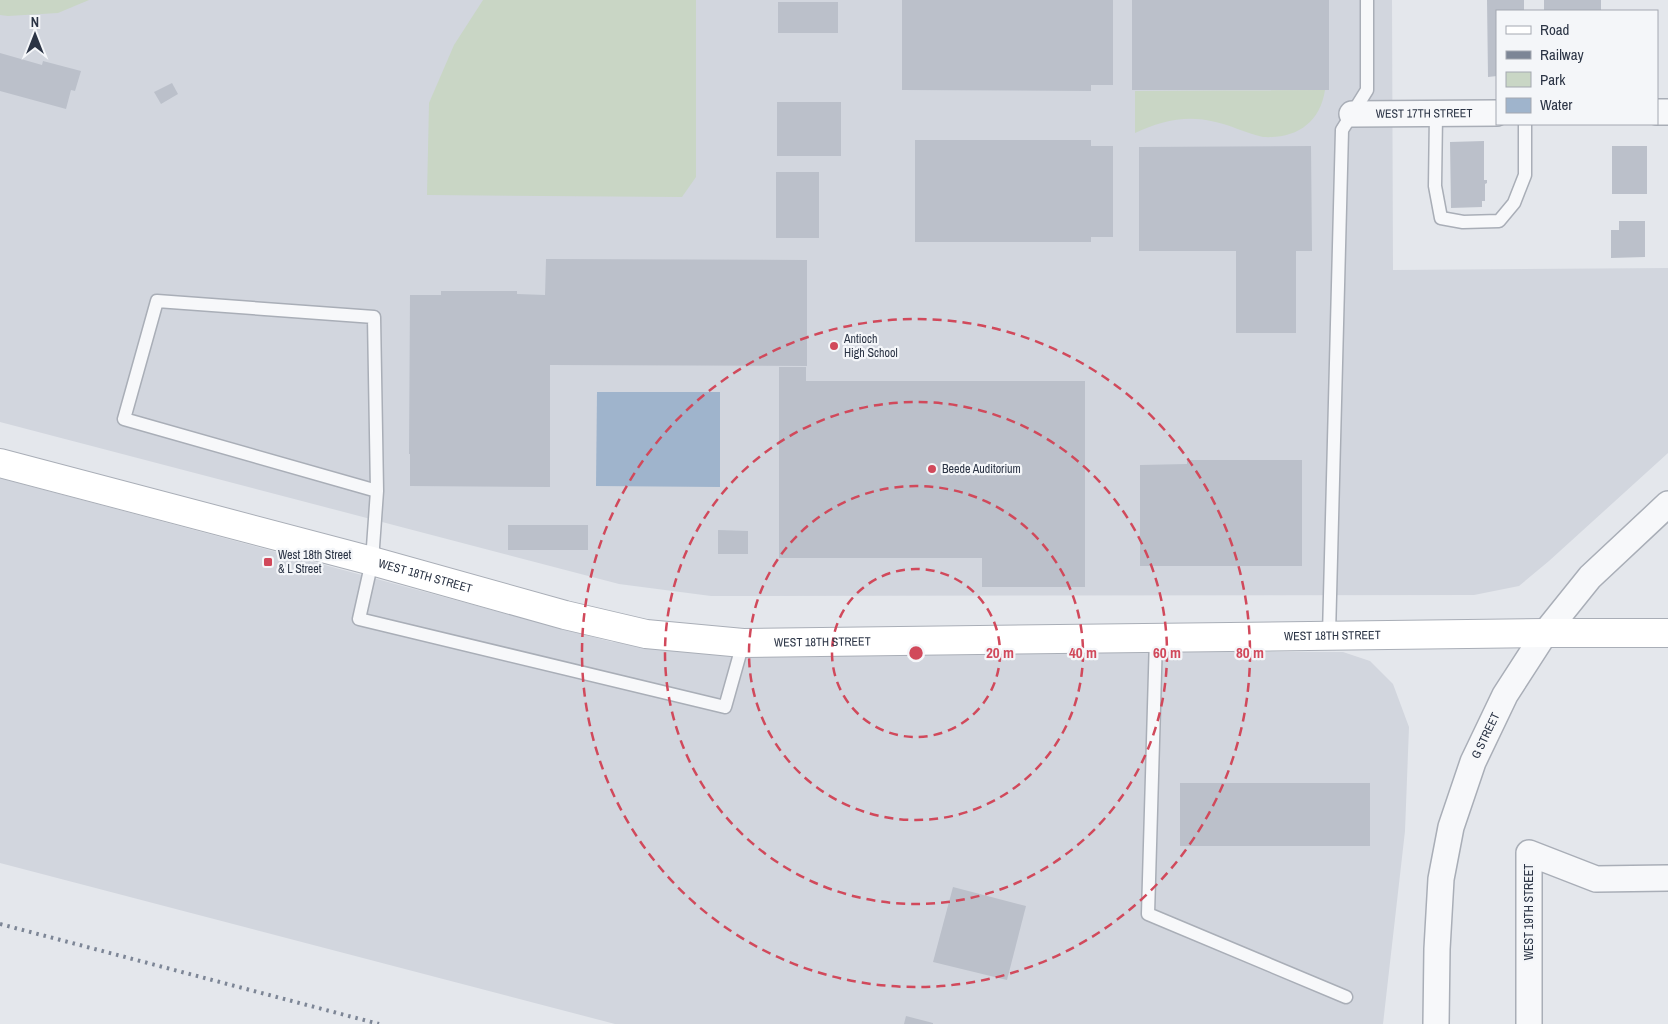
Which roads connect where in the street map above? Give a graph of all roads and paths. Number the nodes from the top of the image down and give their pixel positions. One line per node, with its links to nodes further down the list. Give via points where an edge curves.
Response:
1 (1367, 0): 3 (lane, via 1366,90)
2 (1496, 113): 4 (street, WEST 17TH STREET)
3 (1352, 114): 4 (street, WEST 17TH STREET); 12 (lane, via 1342,130)
4 (1436, 114): 5 (lane, via 1435,186 1441,218 1463,222 1499,221 1514,203 1526,175)
5 (1525, 125)
6 (0, 463): 9 (street, WEST 18TH STREET)
7 (377, 491): 7 (lane, via 374,317 157,302 124,419); 9 (lane)
8 (1668, 504): 10 (street, G STREET, via 1590,576)
9 (372, 561): 14 (street, WEST 18TH STREET, via 646,634); 14 (lane, via 359,619 725,707)
10 (1544, 633): 11 (street, WEST 18TH STREET); 12 (street, WEST 18TH STREET); 17 (street, G STREET, via 1505,695 1473,762 1451,828 1441,879)
11 (1668, 633)
12 (1329, 636): 13 (street, WEST 18TH STREET)
13 (1156, 638): 14 (street, WEST 18TH STREET); 16 (lane, via 1148,914)
14 (743, 643)
15 (1668, 878): 18 (street, WEST 19TH STREET, via 1596,878 1529,854)
16 (1346, 997)
17 (1436, 1024)
18 (1529, 1024)

